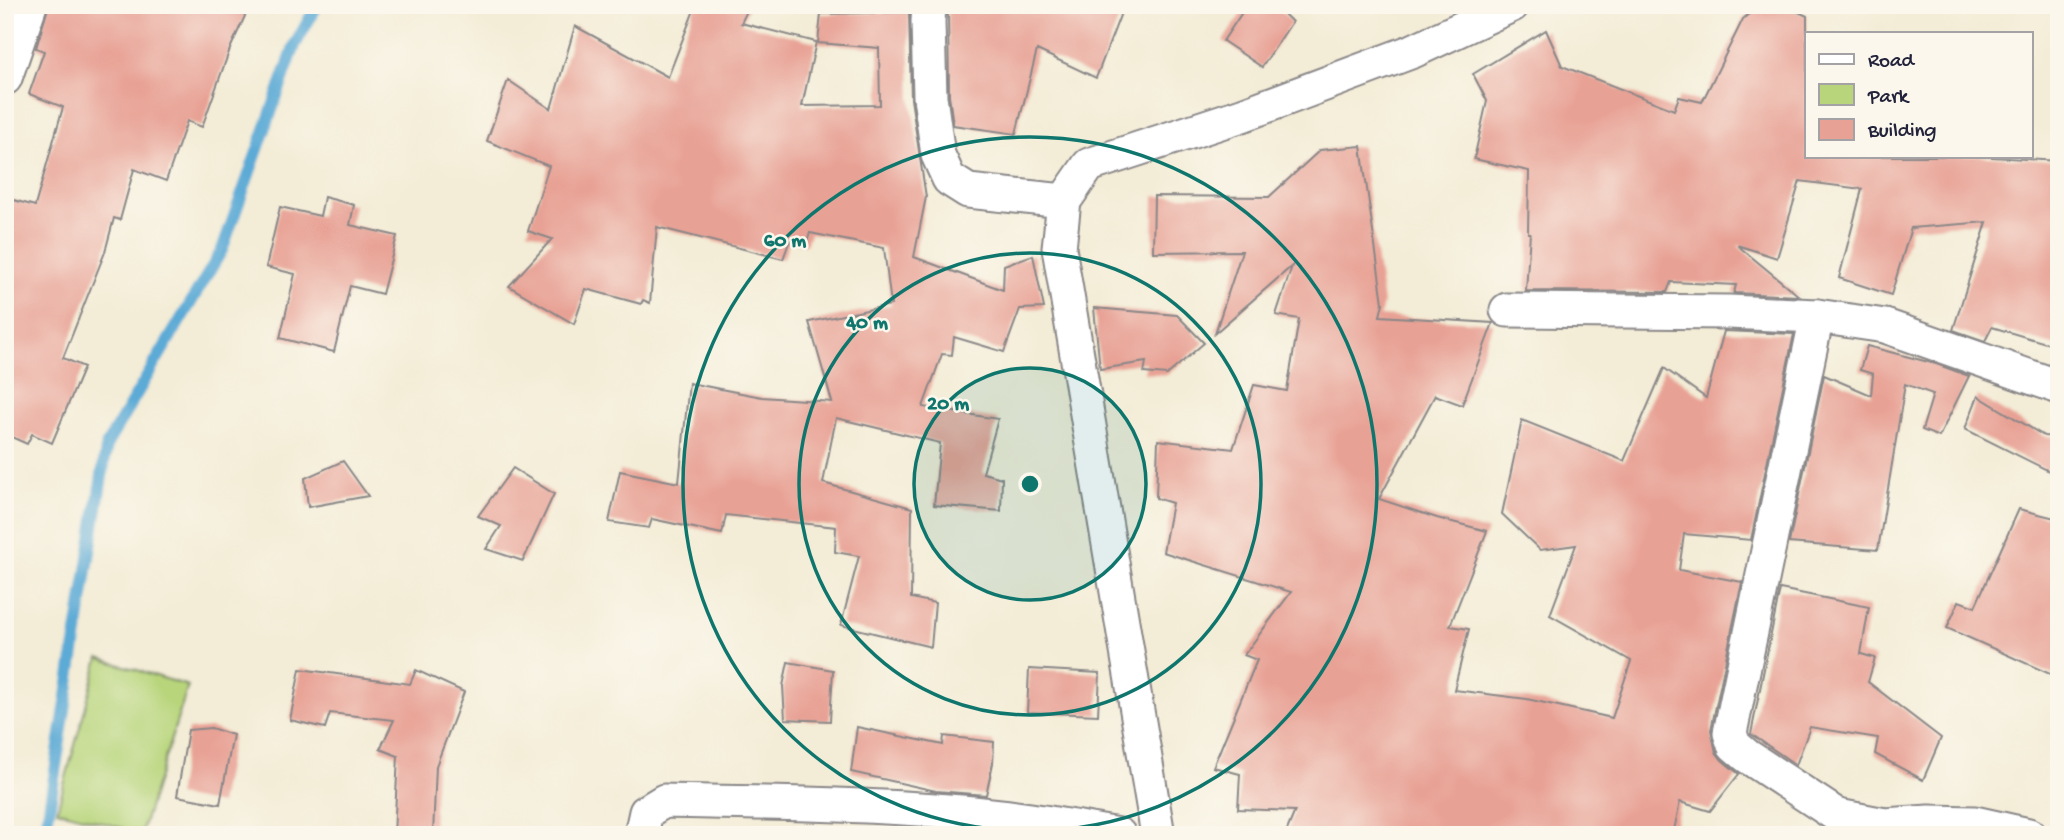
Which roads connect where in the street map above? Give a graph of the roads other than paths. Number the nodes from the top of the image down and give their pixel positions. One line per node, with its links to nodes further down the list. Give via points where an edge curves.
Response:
1 (30, 5): 4 (street)
2 (929, 5): 5 (street, via 930,97 938,155 949,179 968,191)
3 (1512, 5): 5 (street, via 1413,51 1242,115 1089,165)
4 (5, 78)
5 (1064, 201): 12 (street, via 1059,248)
6 (1507, 310): 7 (street)
7 (1818, 316): 8 (street, via 1885,326); 9 (street, via 1730,733 1734,745 1747,756 1838,816)
8 (2059, 387)
9 (1885, 830): 13 (street, via 1929,822 1975,823)
10 (641, 835): 11 (street, via 646,812 664,801 820,803 963,812)
11 (1119, 835)
12 (1158, 835)
13 (2029, 835)

